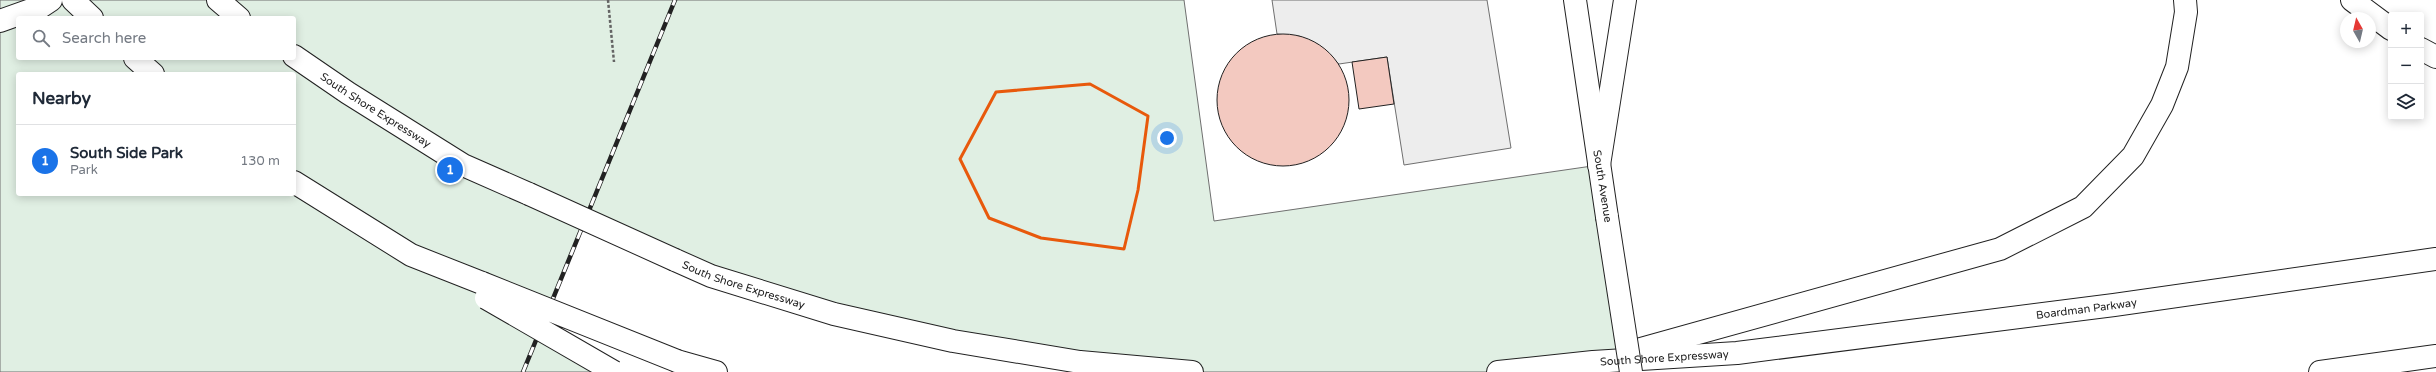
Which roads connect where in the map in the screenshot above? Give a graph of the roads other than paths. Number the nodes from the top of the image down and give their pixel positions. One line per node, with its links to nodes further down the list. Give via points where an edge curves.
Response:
1 (51, 0): 8 (main road, via 42,6)
2 (73, 0): 7 (main road)
3 (1575, 0): 15 (main road, South Avenue)
4 (1625, 0): 15 (main road)
5 (2185, 0): 21 (main road, via 2177,67 2162,105 2133,156 2083,207 2000,249)
6 (2352, 0): 9 (main road)
7 (90, 16)
8 (0, 21)
9 (2388, 27)
10 (2424, 51): 12 (main road)
11 (296, 57): 24 (main road, South Shore Expressway, bridge, via 463,165 711,276 834,314 953,341 1080,362)
12 (2436, 57)
13 (137, 60): 14 (main road)
14 (152, 72)
15 (1600, 165): 26 (main road, South Avenue, bridge)
16 (296, 183): 18 (main road, via 411,255)
17 (2436, 259): 19 (main road, Boardman Parkway, via 2114,305)
18 (484, 290): 22 (main road, bridge); 23 (main road, bridge, via 677,361)
19 (1736, 353): 21 (main road, South Shore Expressway)
20 (2436, 356): 27 (main road)
21 (1593, 362): 25 (main road, South Shore Expressway)
22 (614, 372)
23 (716, 372)
24 (1192, 372)
25 (1498, 372)
26 (1631, 372)
27 (2320, 372)

